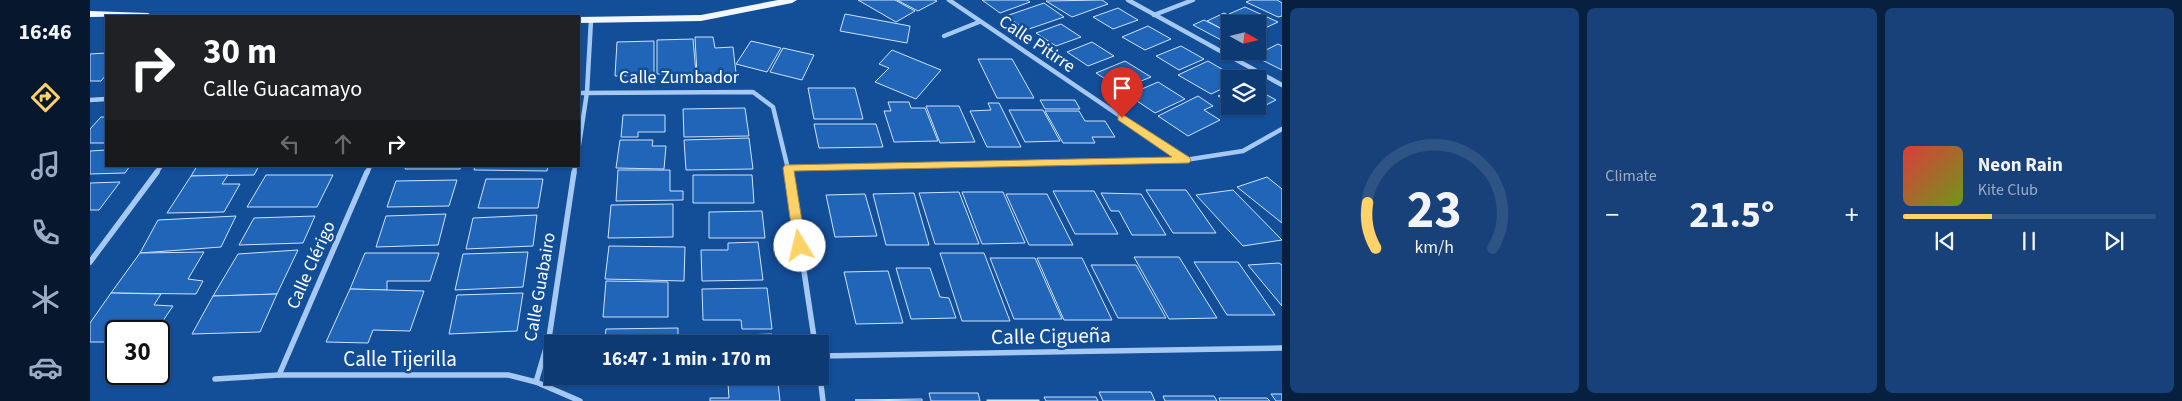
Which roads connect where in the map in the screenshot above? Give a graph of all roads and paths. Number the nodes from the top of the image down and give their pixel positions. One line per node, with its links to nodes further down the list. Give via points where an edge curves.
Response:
1 (792, 0): 9 (main road, via 701,18)
2 (949, 0): 10 (street, Calle Pitirre)
3 (1128, 0): 7 (street)
4 (1193, 0): 7 (street)
5 (90, 14): 6 (main road)
6 (119, 15)
7 (1154, 15): 12 (street)
8 (580, 20): 9 (main road)
9 (591, 20): 14 (street)
10 (979, 22): 11 (street); 19 (street, Calle Pitirre)
11 (944, 36)
12 (1282, 85)
13 (580, 92): 14 (street, Calle Zumbador)
14 (587, 92): 18 (street); 23 (street, Calle Zumbador, via 753,92 773,107)
15 (105, 99): 16 (street)
16 (90, 100)
17 (1282, 129): 19 (street, via 1243,151)
18 (580, 138)
19 (1185, 160): 23 (street)
20 (160, 167): 24 (street)
21 (370, 167): 28 (street, Calle Clérigo)
22 (575, 167): 30 (street, Calle Guabairo, via 549,338)
23 (788, 168): 25 (street, Calle Zumbador)
24 (90, 262)
25 (814, 335)
26 (1282, 348): 27 (street, Calle Cigueña)
27 (829, 356)
28 (279, 375): 29 (street, Calle Tijerilla); 30 (street, Calle Tijerilla, via 508,375)
29 (215, 379)
30 (536, 382): 32 (street, Calle Tijerilla)
31 (821, 385): 33 (street)
32 (580, 401)
33 (823, 401)

